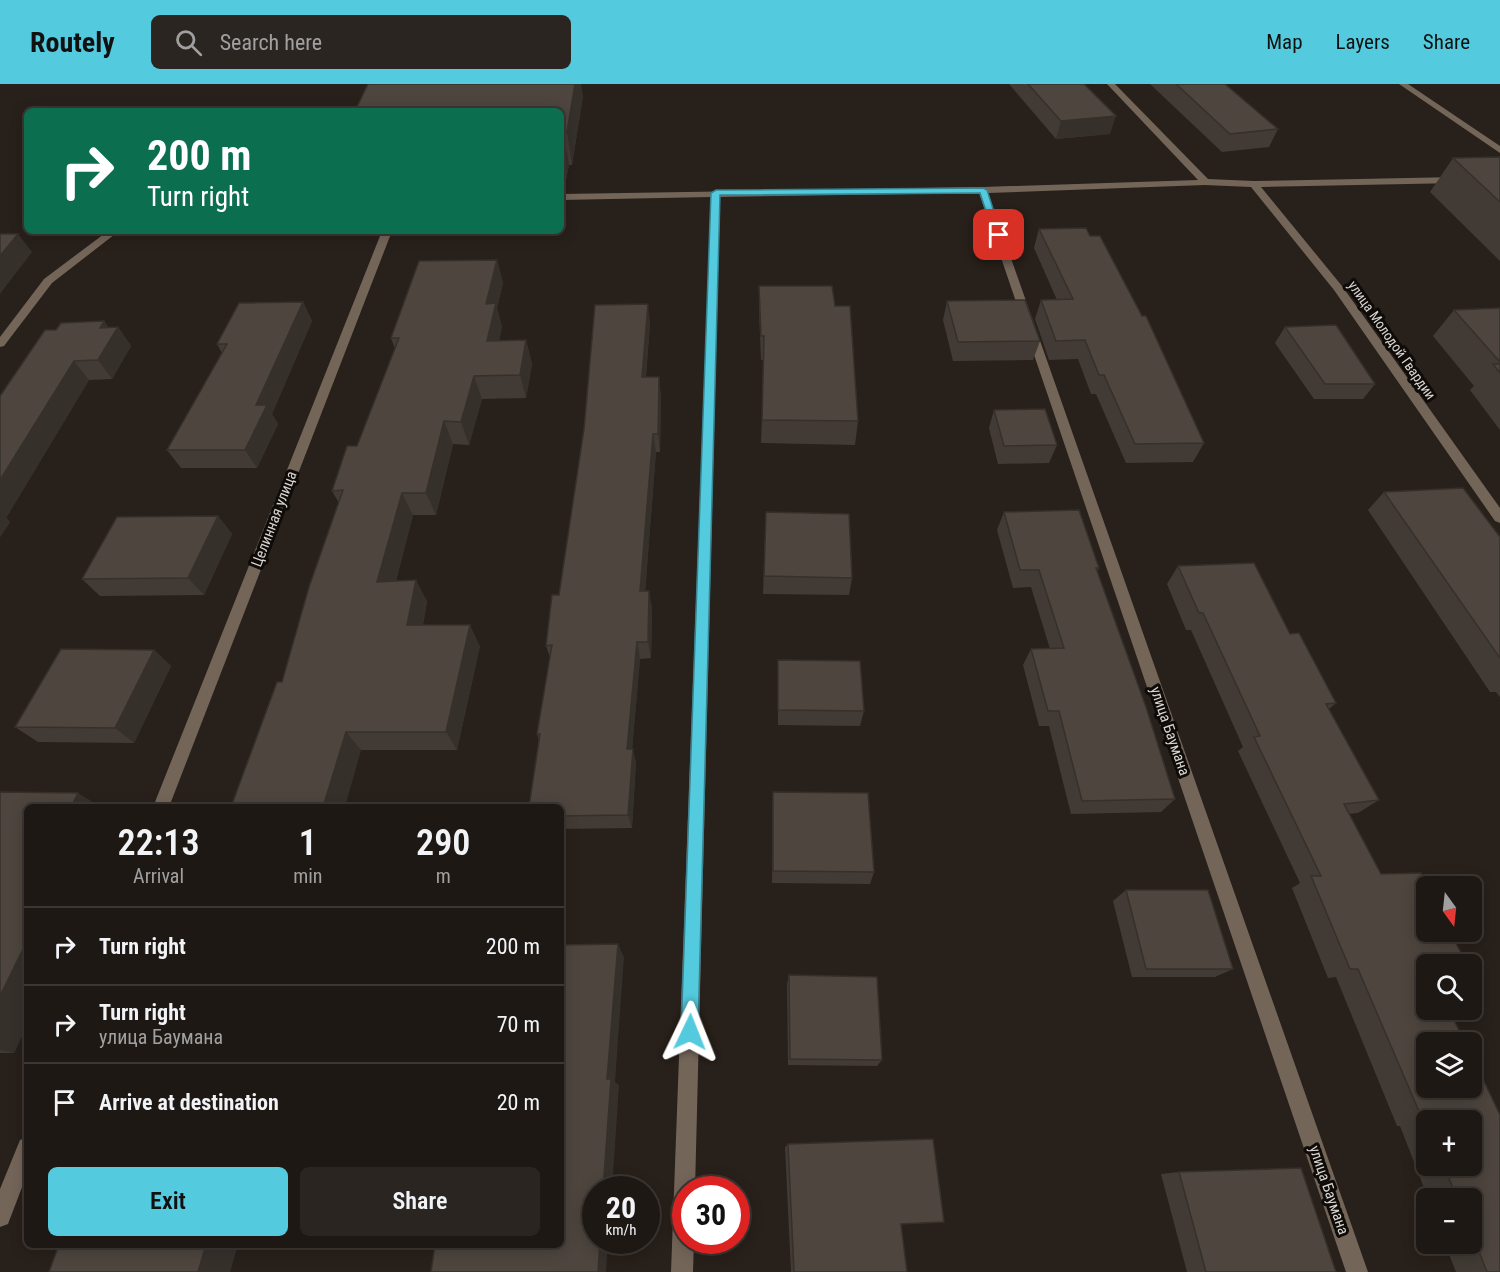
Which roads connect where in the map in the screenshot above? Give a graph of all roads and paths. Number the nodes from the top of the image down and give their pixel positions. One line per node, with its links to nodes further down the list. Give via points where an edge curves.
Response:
1 (1111, 84): 5 (street)
2 (1403, 84): 3 (street)
3 (1500, 150)
4 (1465, 180): 6 (street)
5 (1205, 182): 6 (street); 7 (street)
6 (1254, 184): 13 (street, улица Молодой Гвардии, via 1338,288)
7 (983, 190): 8 (street); 18 (street, улица Баумана)
8 (716, 193): 9 (street); 17 (street)
9 (564, 197)
10 (110, 234): 12 (street, via 48,281)
11 (386, 234): 14 (street, Целинная улица)
12 (0, 344)
13 (1500, 518)
14 (161, 804)
15 (24, 1155): 16 (street)
16 (0, 1216)
17 (682, 1272)
18 (1357, 1272)

